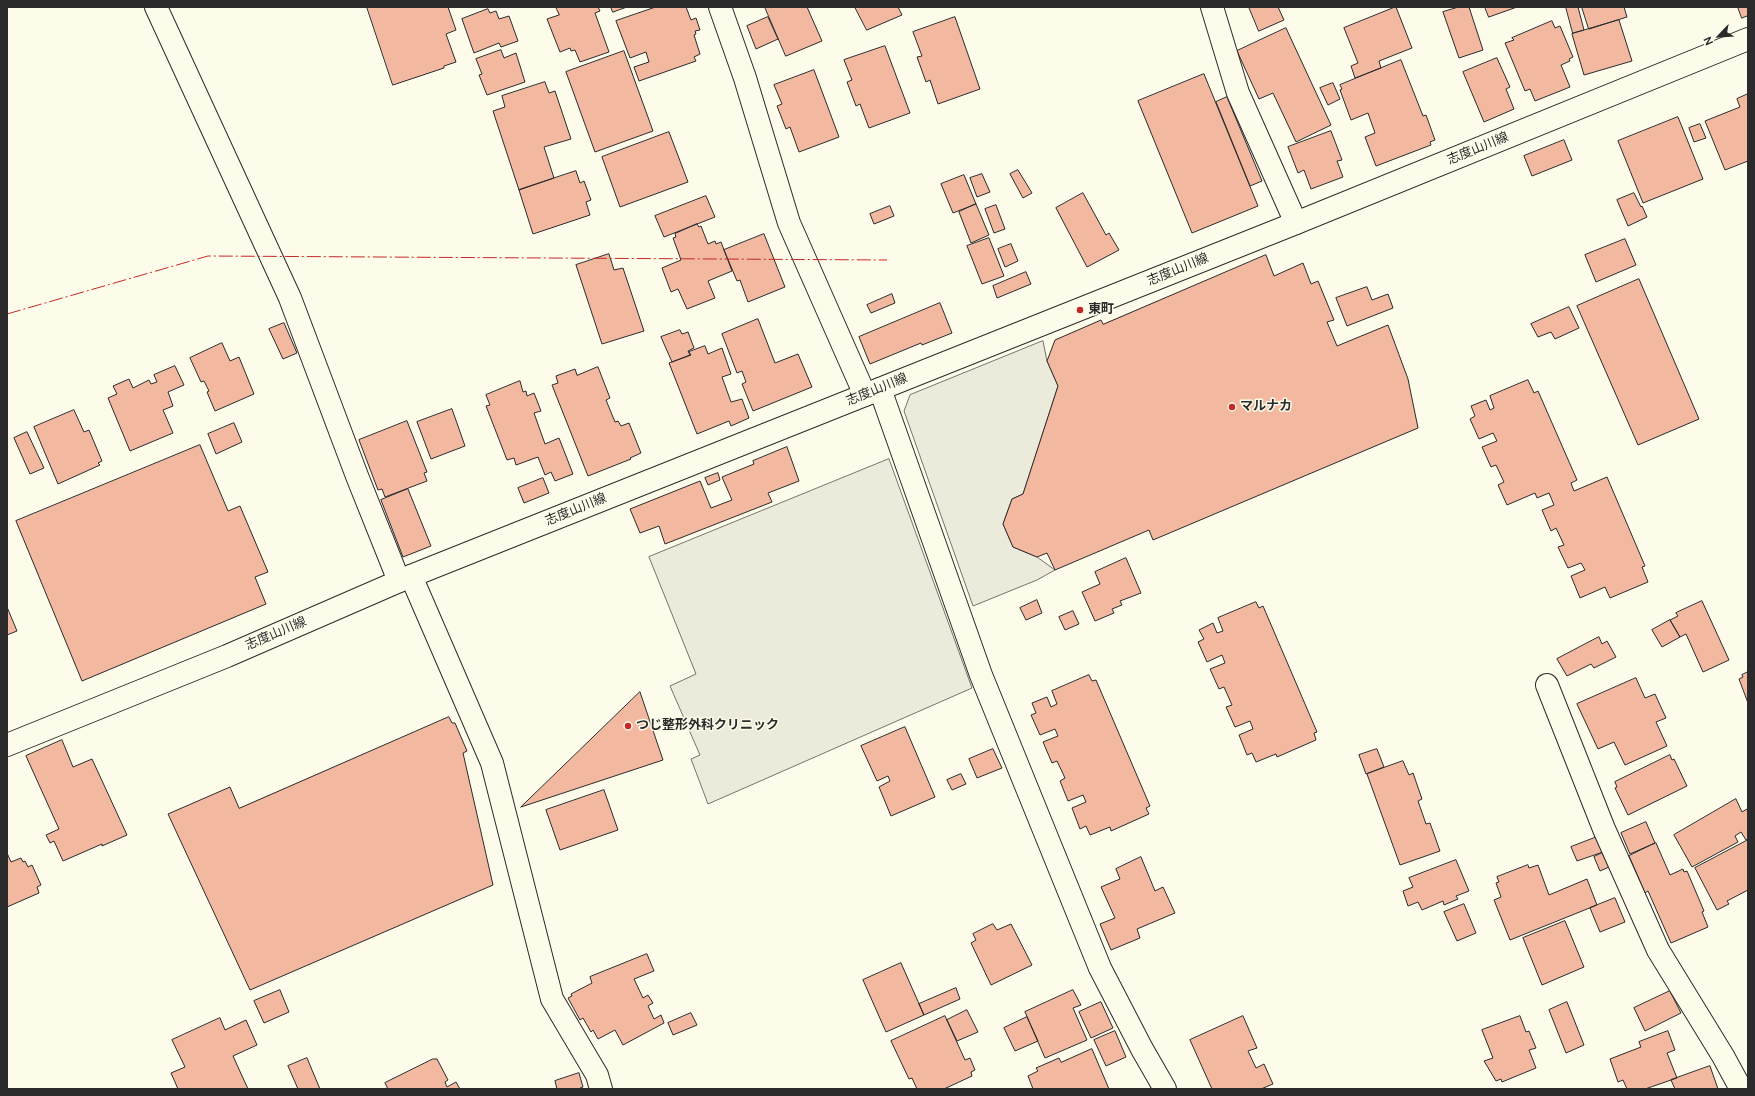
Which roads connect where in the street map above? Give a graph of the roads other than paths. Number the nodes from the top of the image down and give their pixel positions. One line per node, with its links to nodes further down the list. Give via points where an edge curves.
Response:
1 (156, 7): 7 (street, via 290,298 356,476)
2 (720, 7): 6 (street, via 745,78 789,223)
3 (1212, 7): 5 (street, via 1238,93)
4 (1748, 39): 5 (street, 志度山川線)
5 (1296, 223): 6 (street, 志度山川線)
6 (872, 392): 7 (street, 志度山川線); 11 (street, via 981,675 1100,968)
7 (405, 578): 9 (street, 志度山川線, via 227,656); 10 (street, via 492,763 552,999 596,1075)
8 (1548, 685): 12 (street, via 1604,829 1658,950)
9 (7, 745)
10 (601, 1089)
11 (1165, 1089)
12 (1741, 1089)

